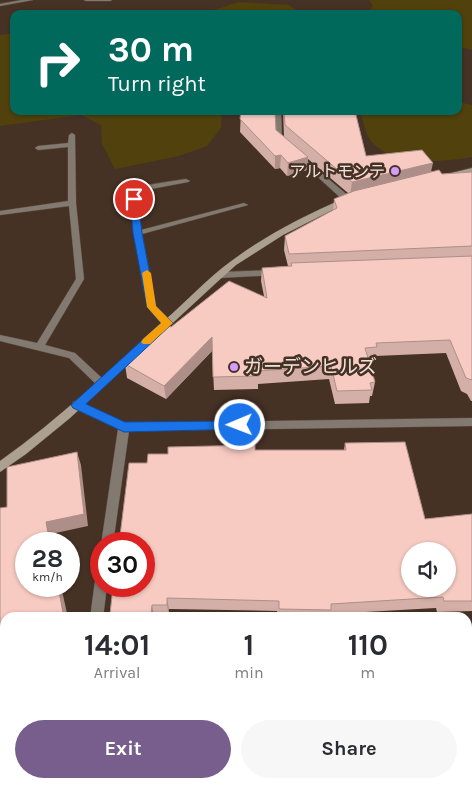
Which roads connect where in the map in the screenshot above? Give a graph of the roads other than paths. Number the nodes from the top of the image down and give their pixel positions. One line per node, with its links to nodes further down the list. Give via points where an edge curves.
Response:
1 (31, 0): 4 (street)
2 (86, 0): 3 (street)
3 (110, 0)
4 (0, 5)
5 (278, 115): 8 (street, via 279,140)
6 (72, 135): 7 (street)
7 (71, 145): 9 (street); 15 (street)
8 (286, 146)
9 (38, 148)
10 (293, 152): 14 (street)
11 (472, 170): 12 (main road)
12 (430, 179)
13 (186, 181): 18 (street, via 144,188 139,193 134,199)
14 (352, 199): 20 (main road, via 310,216)
15 (72, 203): 17 (street); 23 (street, via 80,279)
16 (244, 205): 18 (street)
17 (0, 213)
18 (138, 233): 21 (street, via 152,307)
19 (280, 272): 20 (street)
20 (219, 275): 21 (main road)
21 (167, 323): 24 (main road)
22 (0, 338): 23 (street)
23 (40, 346): 24 (street, via 72,356)
24 (101, 383): 25 (main road)
25 (77, 405): 27 (street); 28 (main road)
26 (472, 422): 27 (street)
27 (124, 427): 29 (street)
28 (0, 467)
29 (109, 532)
30 (99, 597): 31 (street)
31 (97, 612)

